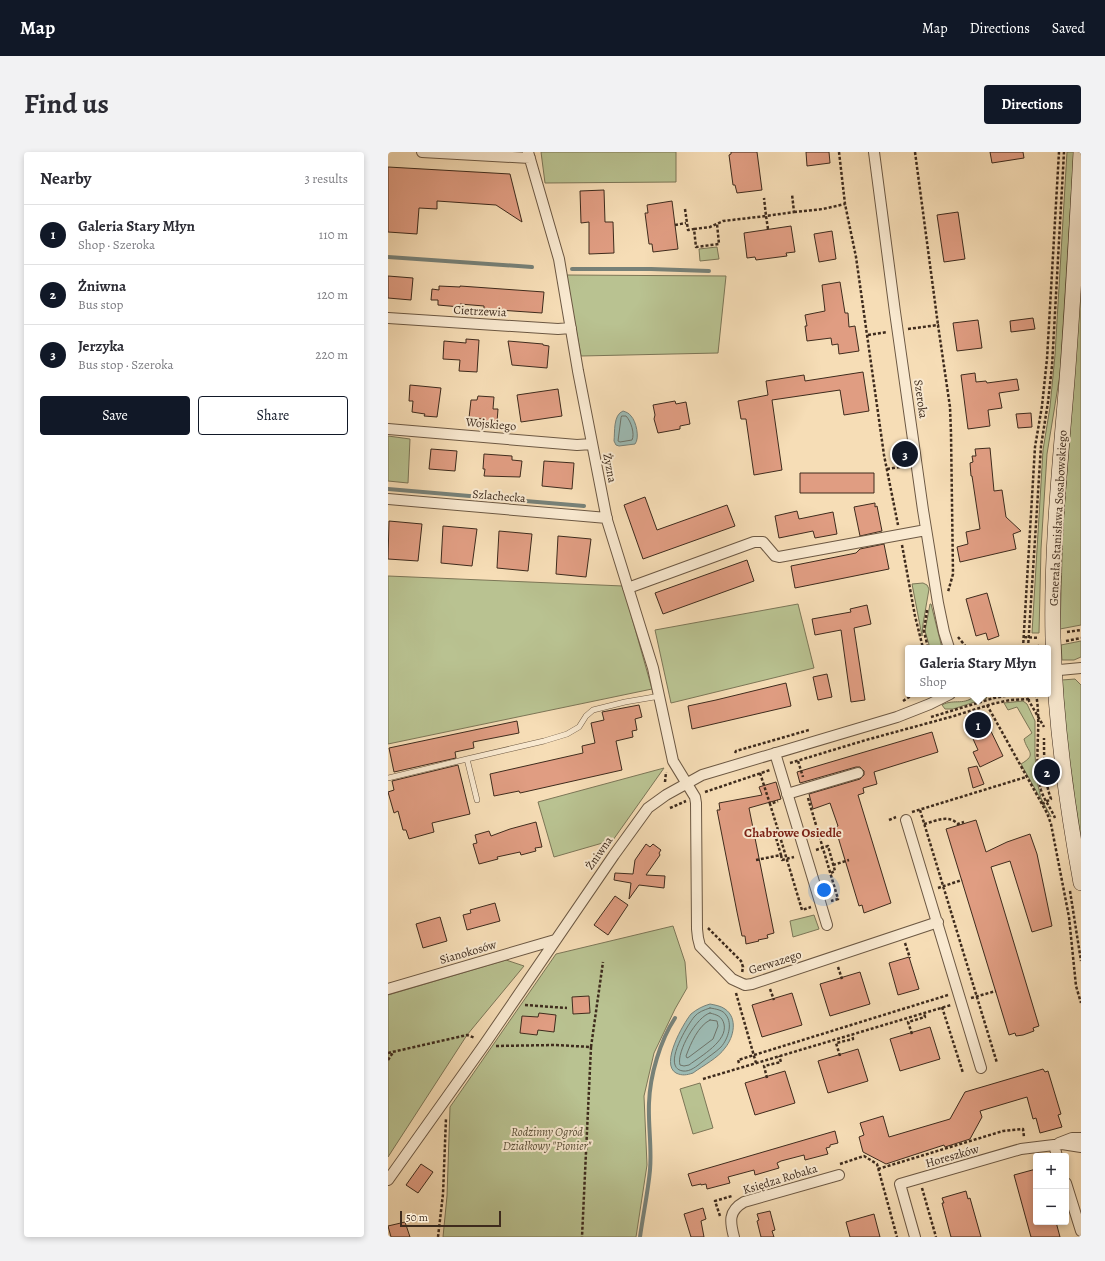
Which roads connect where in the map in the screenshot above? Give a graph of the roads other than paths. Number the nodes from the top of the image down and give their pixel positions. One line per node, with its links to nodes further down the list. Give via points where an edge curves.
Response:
1 (422, 152): 4 (street)
2 (874, 152): 11 (street, Szeroka)
3 (1081, 152): 15 (main road, Generała Stanisława Sosabowskiego, via 1055,560)
4 (529, 155): 6 (street, Żyzna, via 556,244)
5 (388, 318): 6 (street, Cietrzewia)
6 (571, 328): 8 (street, Żyzna)
7 (388, 428): 8 (street, Wojskiego, via 577,445)
8 (592, 444): 10 (street, Żyzna)
9 (388, 499): 10 (street, Szlachecka)
10 (607, 518): 12 (street, Żyzna)
11 (926, 530): 12 (street, via 779,557 775,556 763,542 754,542); 13 (street, Szeroka)
12 (628, 588): 16 (street, Żyzna)
13 (947, 645)
14 (1081, 668): 15 (street)
15 (1051, 670): 26 (main road, Generała Stanisława Sosabowskiego, via 1064,779)
16 (660, 696): 19 (lane, via 593,710 580,727 567,734); 22 (street, Żyzna, via 673,761)
17 (944, 697): 18 (street, Żniwna, via 897,717)
18 (775, 753): 22 (street, Żniwna, via 708,773); 23 (street)
19 (467, 759): 21 (lane); 24 (lane)
20 (858, 773): 23 (street)
21 (388, 778)
22 (686, 783): 27 (street, Gerwazego, via 695,796 700,946 739,983 752,984); 29 (street, Żniwna, via 648,808)
23 (787, 794): 28 (street)
24 (478, 800)
25 (905, 816): 27 (street)
26 (1081, 883)
27 (938, 922): 31 (street)
28 (827, 925)
29 (555, 940): 30 (street, Sianokosów); 37 (street, Żniwna)
30 (388, 989)
31 (981, 1068)
32 (1081, 1138): 33 (street, via 1072,1138)
33 (1054, 1145): 34 (street); 35 (street); 41 (street, Horeszków, via 1021,1149 900,1184)
34 (1081, 1147)
35 (1056, 1153)
36 (838, 1175): 40 (street, Księdza Robaka, via 744,1202 734,1210 731,1217)
37 (388, 1180)
38 (1068, 1189): 39 (street)
39 (1081, 1231)
40 (734, 1237)
41 (915, 1237)

